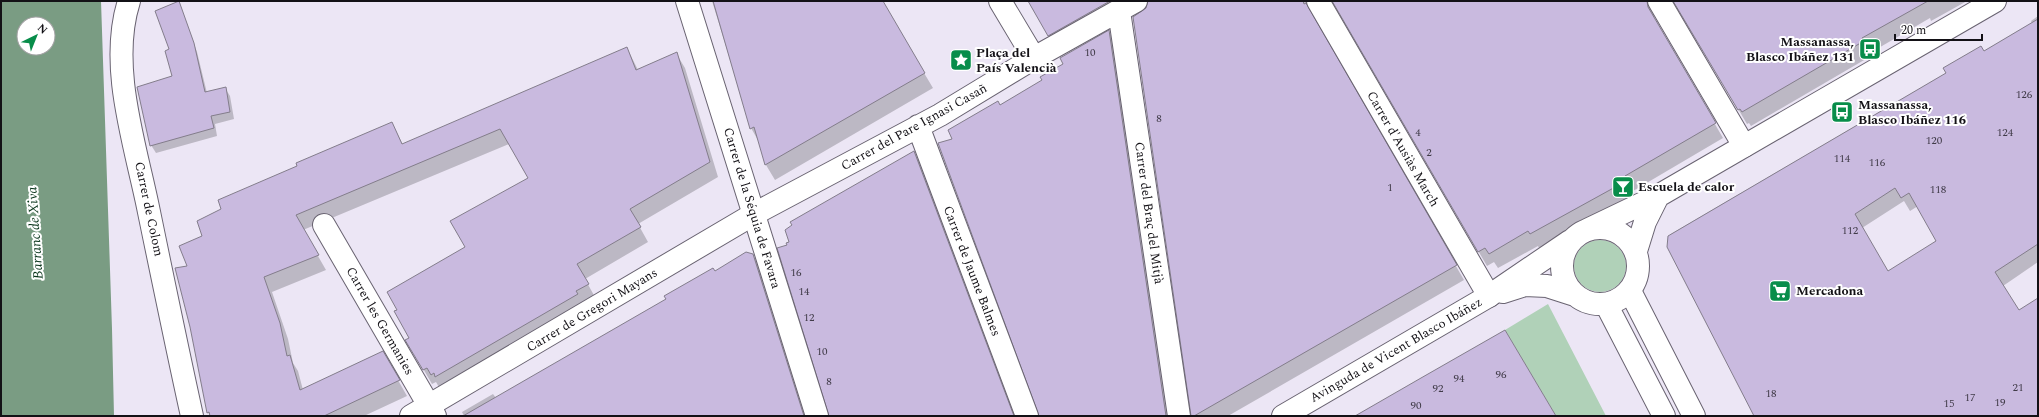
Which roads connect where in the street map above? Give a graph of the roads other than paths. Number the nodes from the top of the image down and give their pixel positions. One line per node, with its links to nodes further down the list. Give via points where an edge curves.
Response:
1 (129, 1): 21 (street, Carrer de Colom, via 125,12 120,57 128,115)
2 (686, 1): 12 (street, Carrer de la Séquia de Favara)
3 (1000, 1): 8 (street)
4 (1318, 1): 18 (street, Carrer d'Ausiàs March)
5 (1659, 1): 10 (street)
6 (1993, 1): 10 (street, Avinguda de Vicent Blasco Ibáñez)
7 (1127, 6): 8 (street, Carrer del Pare Ignasi Casañ); 24 (street, Carrer del Braç del Mitjà)
8 (1034, 58): 9 (street, Carrer del Pare Ignasi Casañ)
9 (918, 126): 12 (street, Carrer del Pare Ignasi Casañ); 23 (street, Carrer de Jaume Balmes)
10 (1744, 146): 11 (street, Avinguda de Vicent Blasco Ibáñez)
11 (1658, 196): 14 (street, Avinguda de Vicent Blasco Ibáñez); 15 (street, via 1645,222)
12 (754, 214): 20 (street, Carrer de Gregori Mayans); 22 (street, Carrer de la Séquia de Favara)
13 (324, 225): 20 (street, Carrer les Germanies)
14 (1579, 236): 15 (street, via 1599,227 1610,229 1621,233); 17 (street, via 1564,252 1562,263 1562,275); 18 (street, Avinguda de Vicent Blasco Ibáñez)
15 (1636, 251): 16 (street, via 1638,272 1636,282)
16 (1630, 291): 19 (street, via 1615,302); 27 (street)
17 (1575, 295): 18 (street, Avinguda de Vicent Blasco Ibáñez, via 1547,286 1525,285); 19 (street, via 1584,301)
18 (1489, 296): 25 (street, Avinguda de Vicent Blasco Ibáñez)
19 (1606, 304): 26 (street)
20 (425, 413)
21 (192, 416)
22 (817, 416)
23 (1027, 416)
24 (1179, 416)
25 (1283, 416)
26 (1664, 416)
27 (1694, 416)

